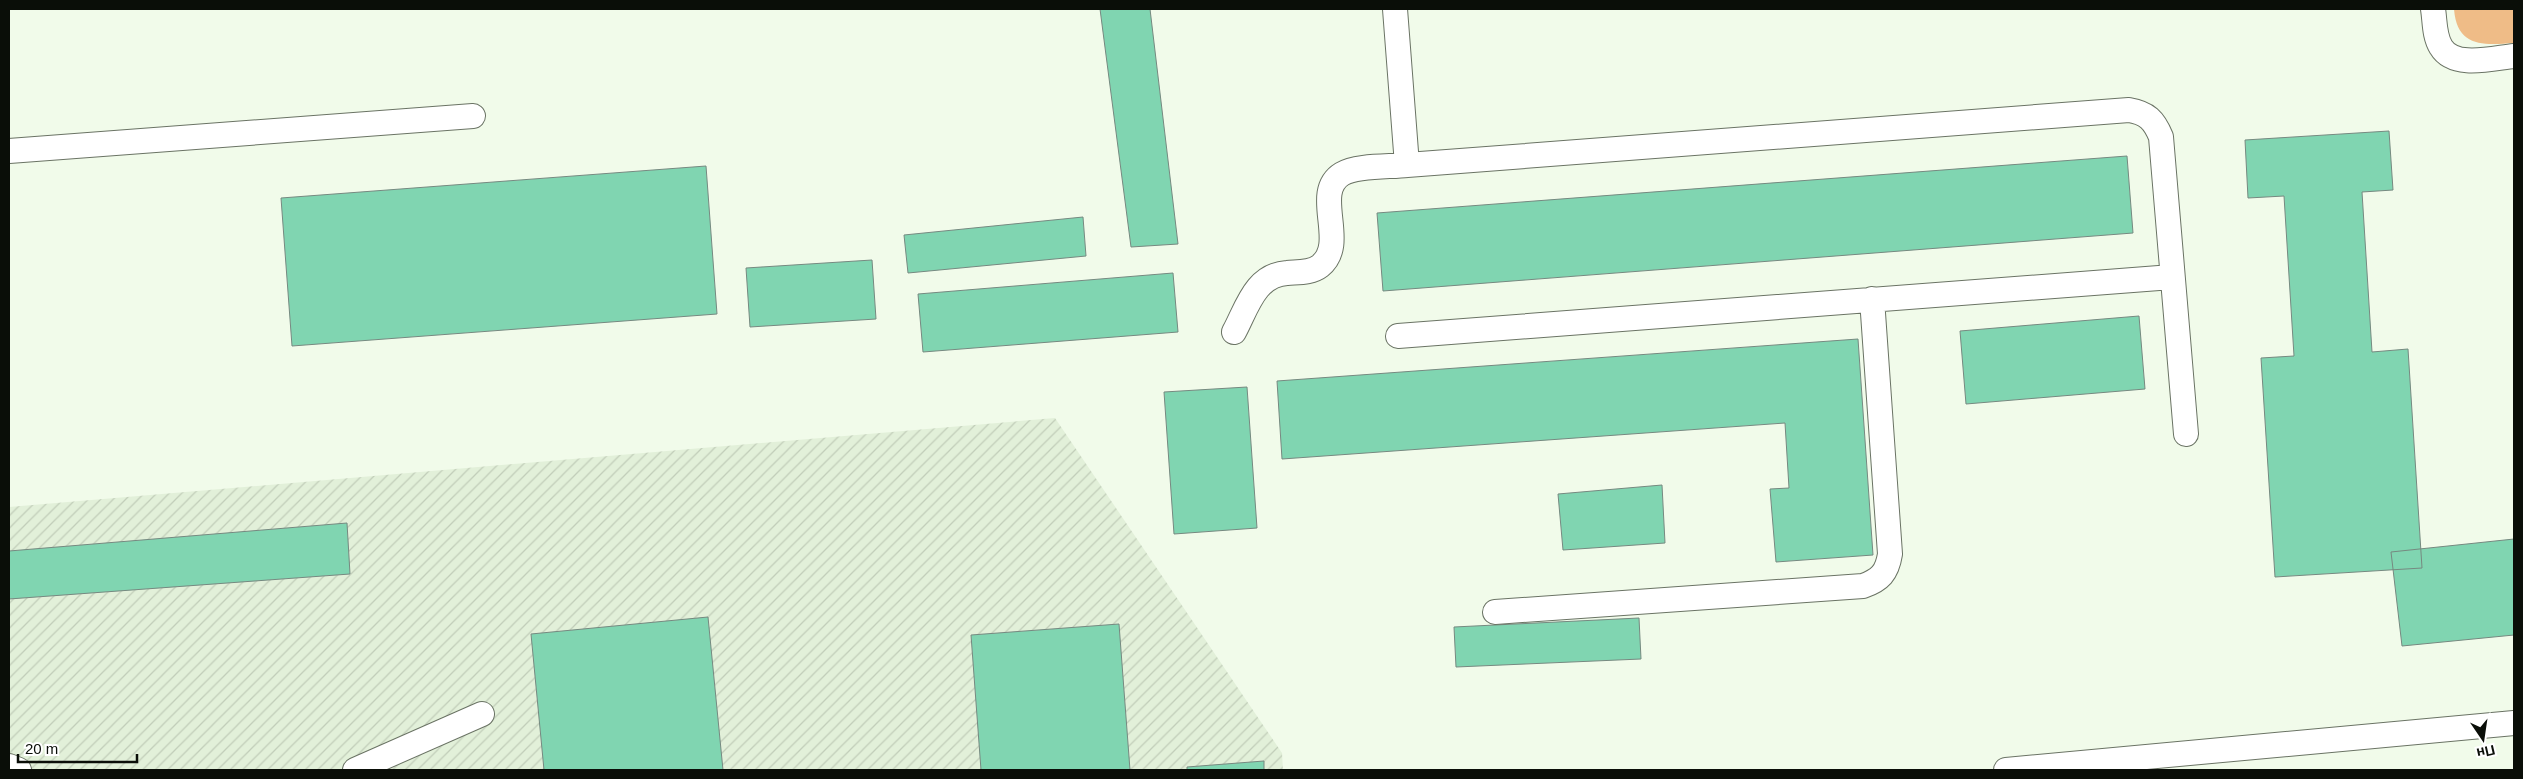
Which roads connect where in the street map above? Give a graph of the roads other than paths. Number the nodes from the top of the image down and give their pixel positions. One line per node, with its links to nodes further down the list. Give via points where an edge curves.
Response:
1 (1395, 9): 6 (lane)
2 (2434, 9): 3 (lane, via 2441,48 2453,58)
3 (2514, 56)
4 (474, 116): 5 (lane)
5 (9, 151)
6 (1407, 165): 7 (lane, via 2128,110 2144,113 2155,123 2161,137); 9 (lane, via 1356,169 1342,174 1332,186 1329,201 1330,256 1319,267 1280,274 1262,282)
7 (2172, 277): 8 (lane); 11 (lane)
8 (1872, 300): 10 (lane); 12 (lane, via 1890,554 1887,569 1877,581 1862,586)
9 (1234, 332)
10 (1398, 336)
11 (2186, 434)
12 (1495, 612)
13 (482, 714): 17 (lane)
14 (2514, 723): 18 (lane)
15 (9, 766): 16 (lane)
16 (20, 770)
17 (355, 770)
18 (2006, 770)

